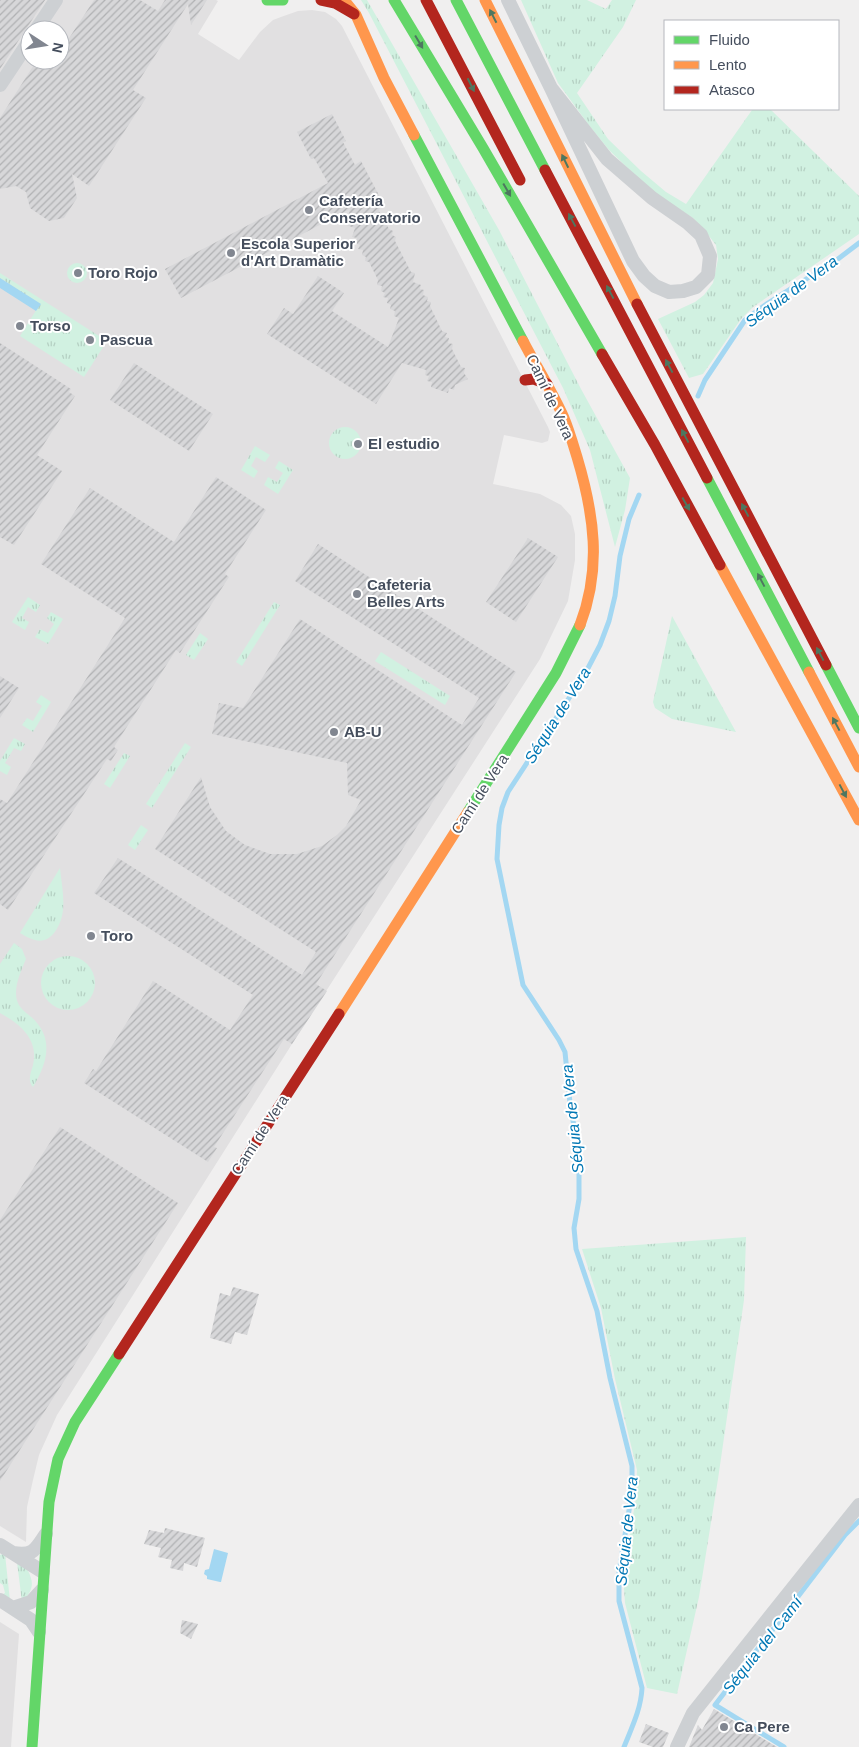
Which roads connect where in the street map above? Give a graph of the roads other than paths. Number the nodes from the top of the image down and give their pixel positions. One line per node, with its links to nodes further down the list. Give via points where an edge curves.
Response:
1 (56, 0): 12 (street)
2 (267, 0): 3 (main road)
3 (283, 0)
4 (321, 0): 11 (main road, via 335,3)
5 (344, 0): 11 (main road, Camí de Vera)
6 (394, 0): 20 (main road, one-way to 20)
7 (426, 0): 16 (main road, one-way to 16)
8 (456, 0): 22 (main road, one-way to 8)
9 (485, 0): 21 (main road, one-way to 9, via 610,252)
10 (508, 0): 15 (street)
11 (356, 15): 19 (main road, Camí de Vera, via 384,78)
12 (43, 20)
13 (20, 55): 14 (street)
14 (0, 85)
15 (552, 88): 15 (street, via 633,261 655,286 669,292 696,287 708,275 710,256 701,235 607,159)
16 (525, 191)
17 (552, 244): 20 (main road)
18 (524, 380): 19 (main road, via 534,379)
19 (547, 384): 25 (main road, Camí de Vera, via 564,418 592,518 592,583 577,633 554,678 75,1422 58,1459 48,1502)
20 (654, 446): 23 (main road, one-way to 23)
21 (859, 728)
22 (859, 767)
23 (859, 820)
24 (859, 1505): 34 (street, via 693,1713)
25 (46, 1534): 27 (street, via 35,1550 26,1554); 28 (main road, Camí de Vera)
26 (0, 1545): 27 (street)
27 (13, 1553): 28 (street)
28 (43, 1572): 29 (main road, Camí de Vera)
29 (42, 1590): 31 (street, via 31,1602); 32 (main road, Camí de Vera)
30 (0, 1600): 31 (street)
31 (13, 1608): 32 (street, via 31,1620)
32 (39, 1632): 33 (main road, Camí de Vera)
33 (32, 1747)
34 (677, 1747)

